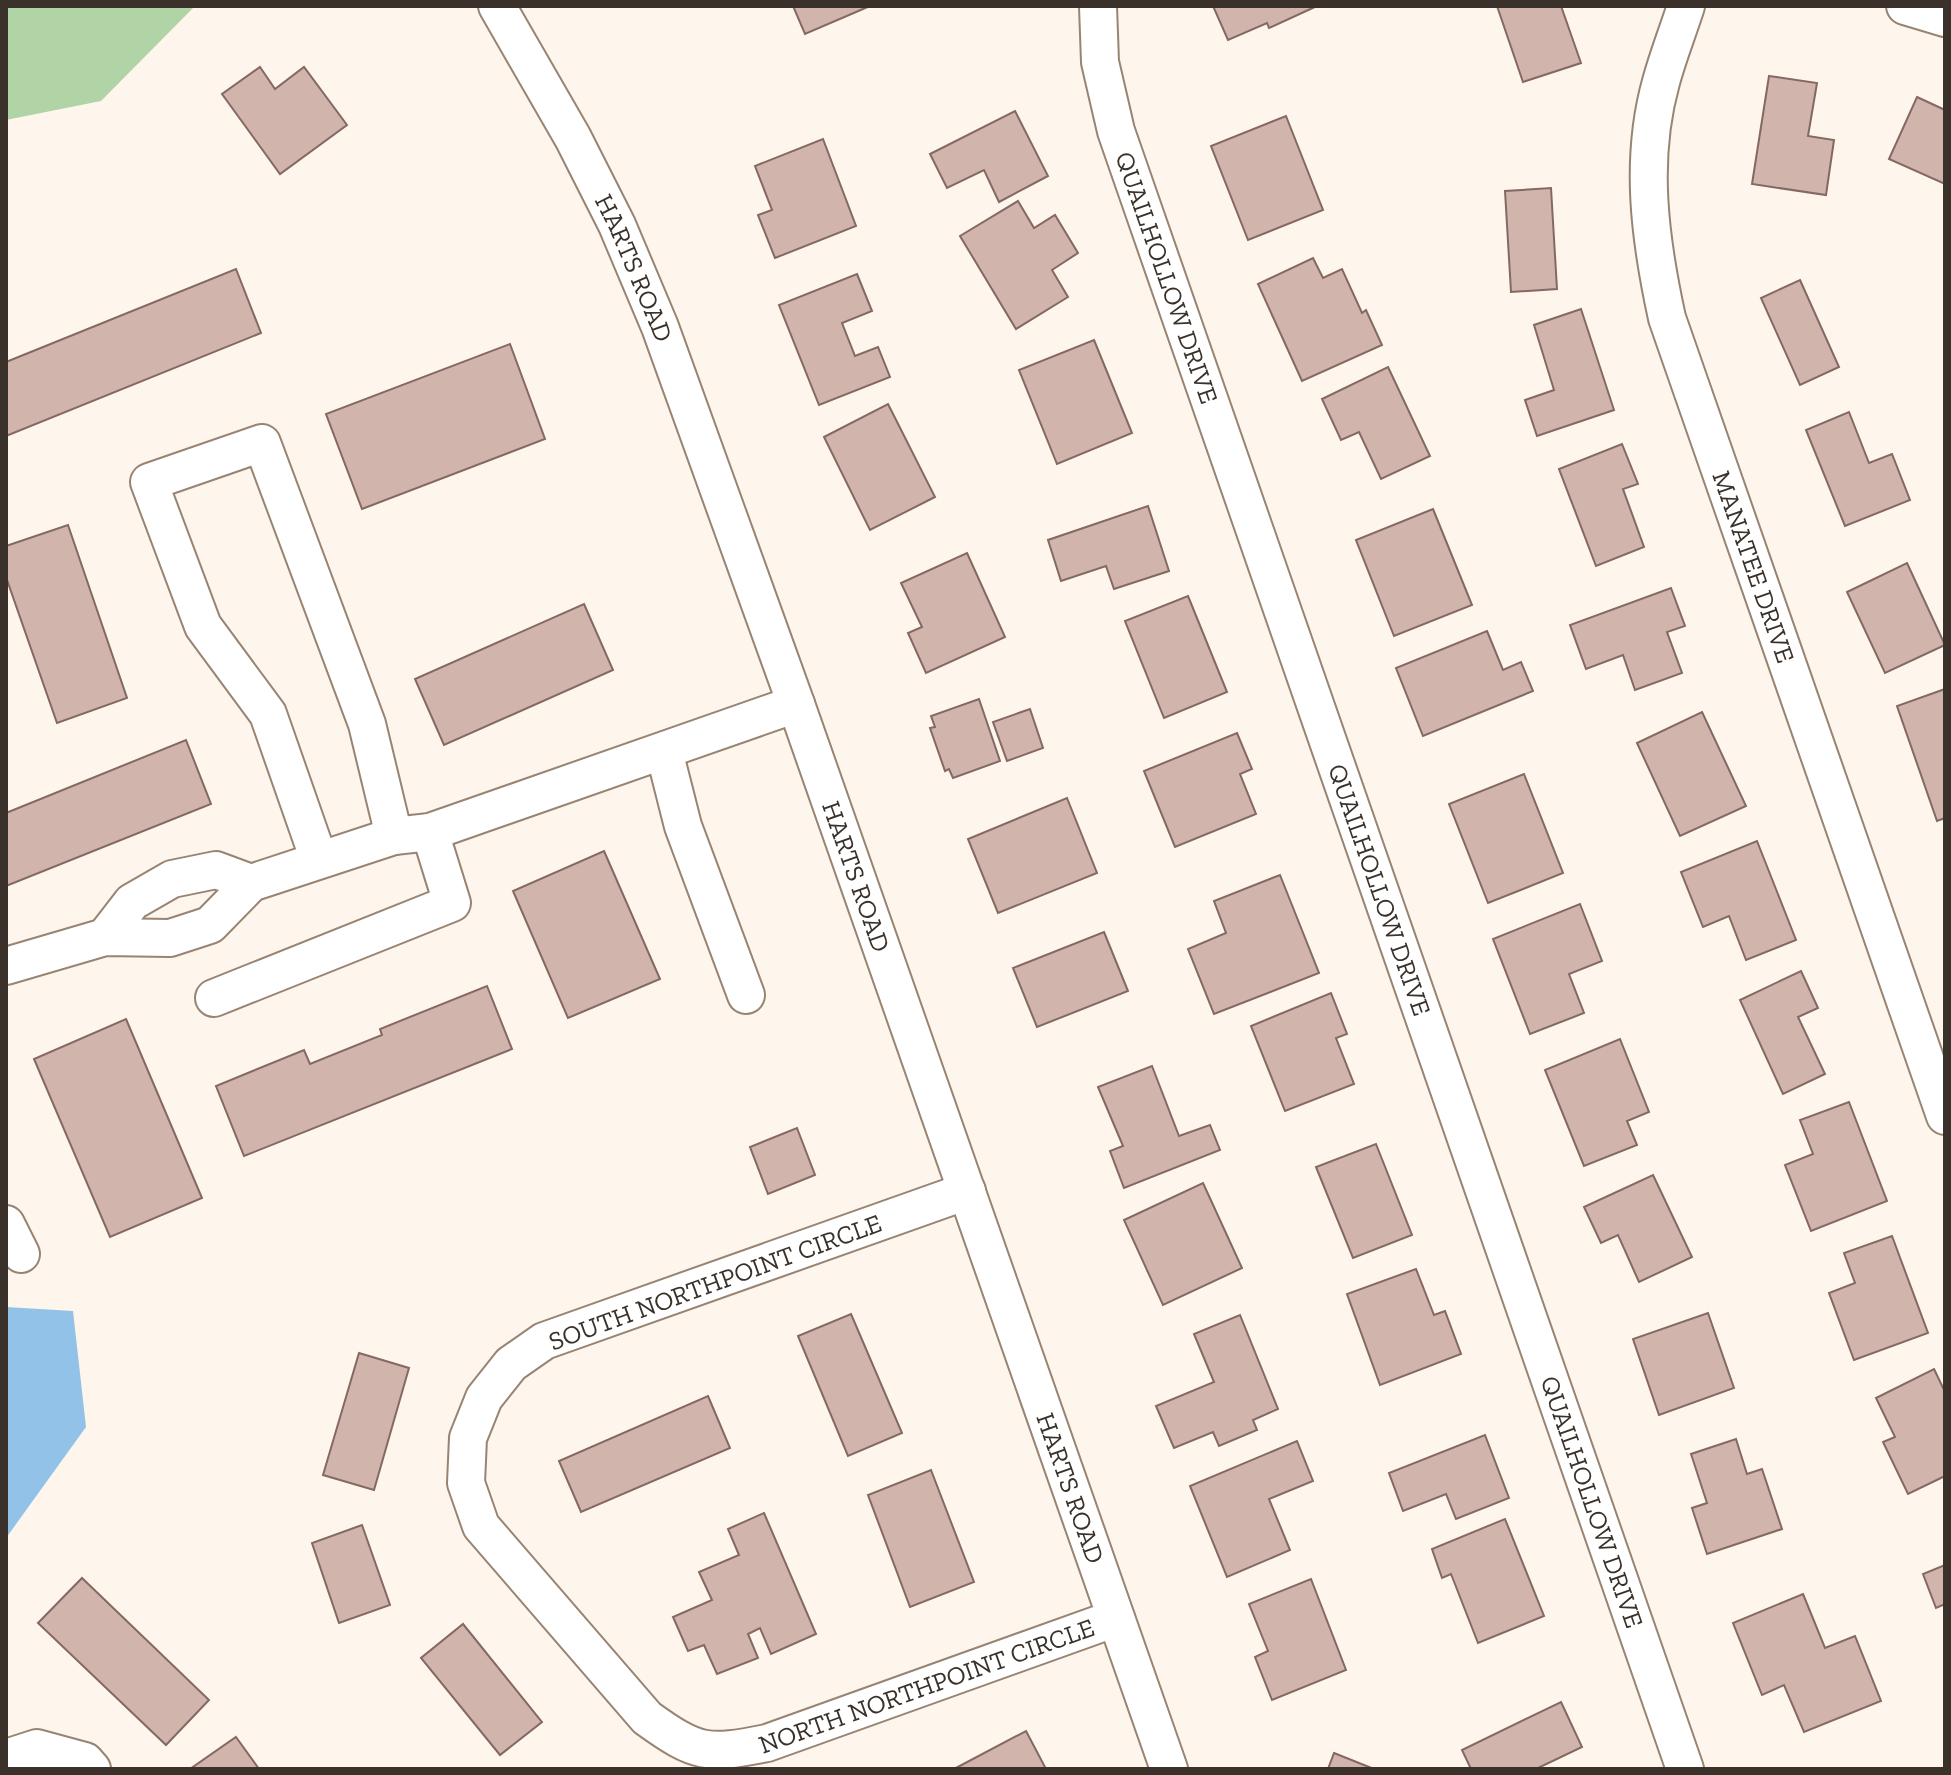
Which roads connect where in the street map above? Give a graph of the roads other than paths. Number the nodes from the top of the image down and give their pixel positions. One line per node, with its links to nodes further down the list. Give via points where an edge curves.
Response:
1 (497, 6): 6 (street, HARTS ROAD, via 617,225 665,342)
2 (1098, 6): 23 (street, QUAILHOLLOW DRIVE, via 1100,62 1116,131)
3 (1686, 6): 16 (street, MANATEE DRIVE, via 1660,84 1650,150 1648,205 1667,318)
4 (1905, 6): 5 (street)
5 (1945, 18)
6 (796, 704): 7 (street); 17 (street, HARTS ROAD)
7 (664, 751): 8 (street); 14 (street, via 683,826)
8 (430, 832): 9 (street); 15 (street, via 452,903)
9 (394, 836): 10 (street); 10 (street, via 367,724 262,443 149,482 203,626 268,714)
10 (319, 860): 11 (street)
11 (251, 883): 12 (street, via 210,925 170,938); 12 (street, via 216,870 172,879 132,902)
12 (105, 937): 13 (street)
13 (6, 966)
14 (746, 995)
15 (214, 998)
16 (1941, 1094)
17 (967, 1191): 18 (street, SOUTH NORTHPOINT CIRCLE, via 544,1341 511,1364 484,1398 468,1438 466,1483 481,1526); 19 (street, HARTS ROAD)
18 (521, 1573): 19 (street, NORTH NORTHPOINT CIRCLE, via 647,1718 679,1741 703,1750 767,1743)
19 (1116, 1618): 22 (street, HARTS ROAD)
20 (6, 1758): 21 (street, via 37,1748 85,1761)
21 (92, 1769)
22 (1169, 1769)
23 (1685, 1769)

